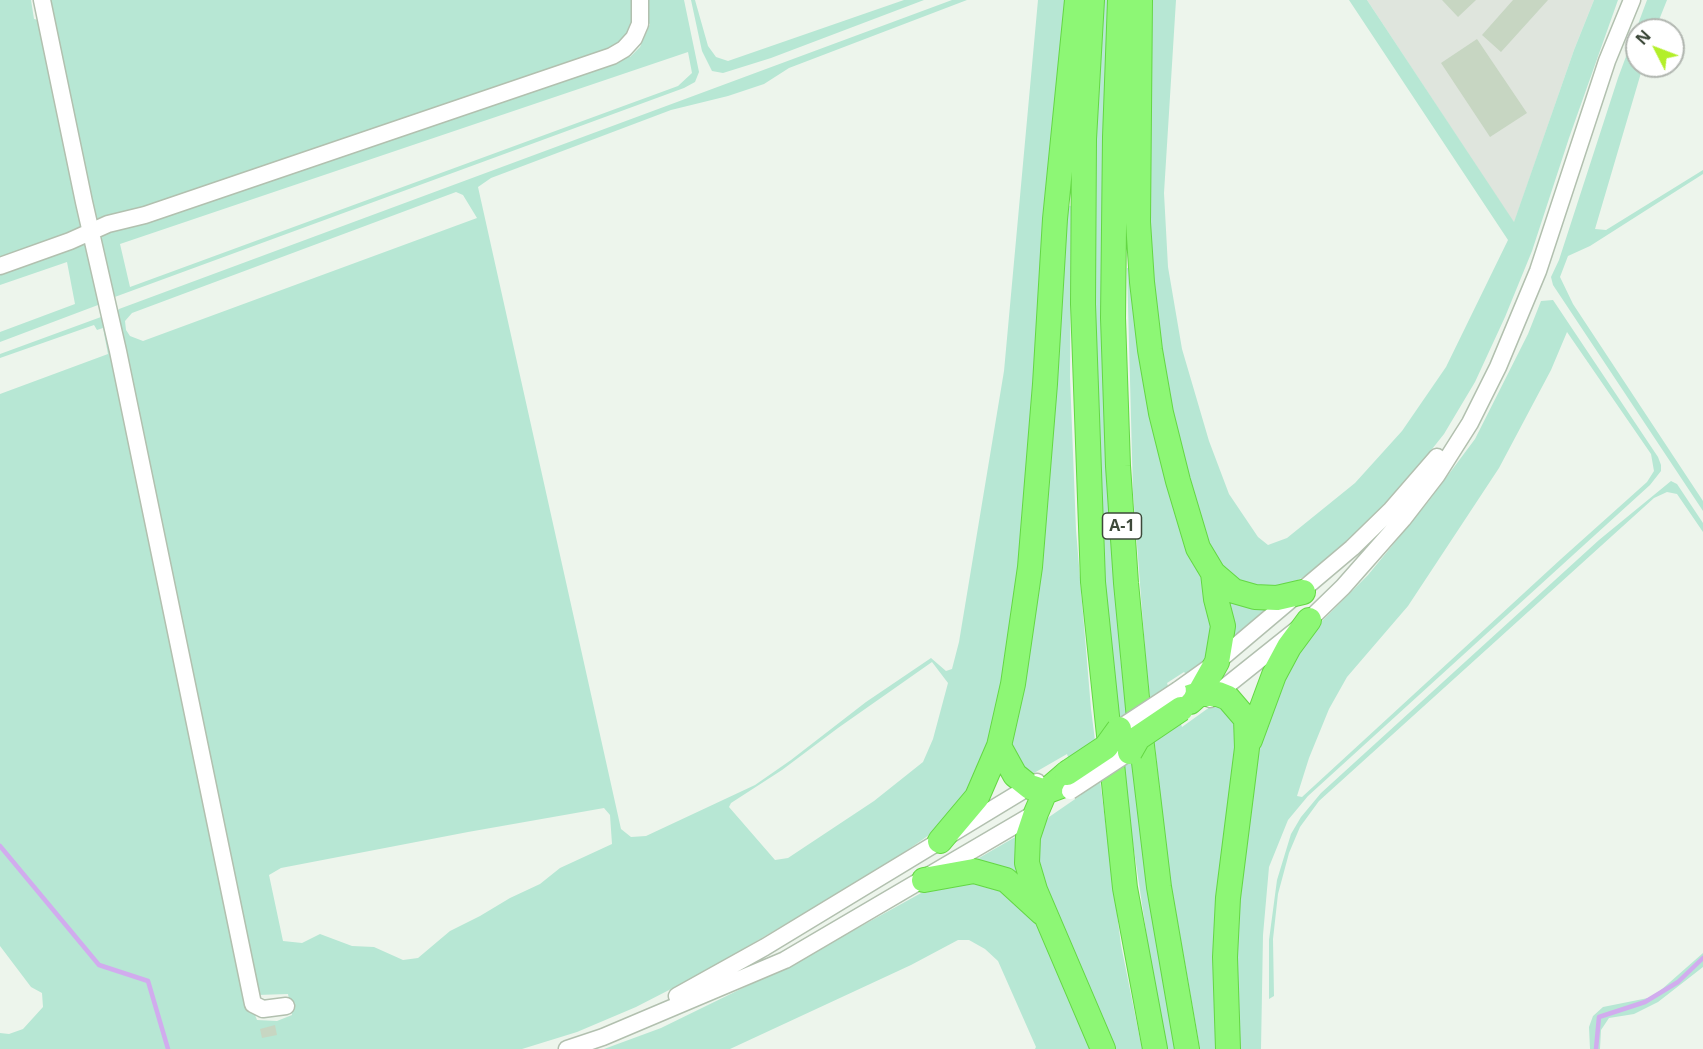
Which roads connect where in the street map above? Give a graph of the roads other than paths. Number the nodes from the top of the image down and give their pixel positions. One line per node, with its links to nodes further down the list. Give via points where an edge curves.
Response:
1 (42, 0): 8 (street)
2 (640, 0): 8 (street, via 640,24 634,38 612,56 157,212)
3 (1077, 0): 16 (highway, via 1056,207 1030,567 1013,684)
4 (1092, 0): 26 (highway, A-1, via 1084,139 1083,304 1093,582 1125,888)
5 (1120, 0): 27 (highway, A-1, via 1113,318 1118,466 1140,729 1159,887)
6 (1140, 0): 11 (highway, via 1138,222 1144,304 1161,413 1178,481 1198,548)
7 (1632, 0): 10 (street, via 1607,61 1538,271)
8 (91, 230): 9 (street); 22 (street, via 253,1004 263,1009)
9 (0, 266)
10 (1497, 367): 12 (street, via 1432,465 1352,548); 13 (street, via 1470,423 1437,475 1371,556)
11 (1213, 573): 12 (highway, via 1234,591 1255,597 1277,598); 14 (highway, via 1223,626)
12 (1303, 592): 14 (street)
13 (1309, 620): 15 (street); 17 (highway, via 1274,675)
14 (1217, 662): 15 (highway)
15 (1190, 701): 17 (highway, via 1228,698 1246,719); 18 (highway, bridge, via 1138,738 1128,753 1114,755); 18 (highway, bridge, via 1145,722 1123,726 1106,747)
16 (999, 746): 18 (highway, via 1015,775); 19 (highway, via 977,797)
17 (1247, 748): 28 (highway, via 1228,898)
18 (1055, 786): 19 (street); 20 (street); 21 (highway, via 1028,837 1027,863)
19 (940, 842): 23 (street, via 765,947)
20 (924, 880): 21 (highway, via 974,871 1006,880); 23 (street, via 785,960)
21 (1048, 919): 25 (highway)
22 (286, 1006)
23 (603, 1037): 24 (street)
24 (567, 1049)
25 (1103, 1049)
26 (1155, 1049)
27 (1187, 1049)
28 (1228, 1049)

